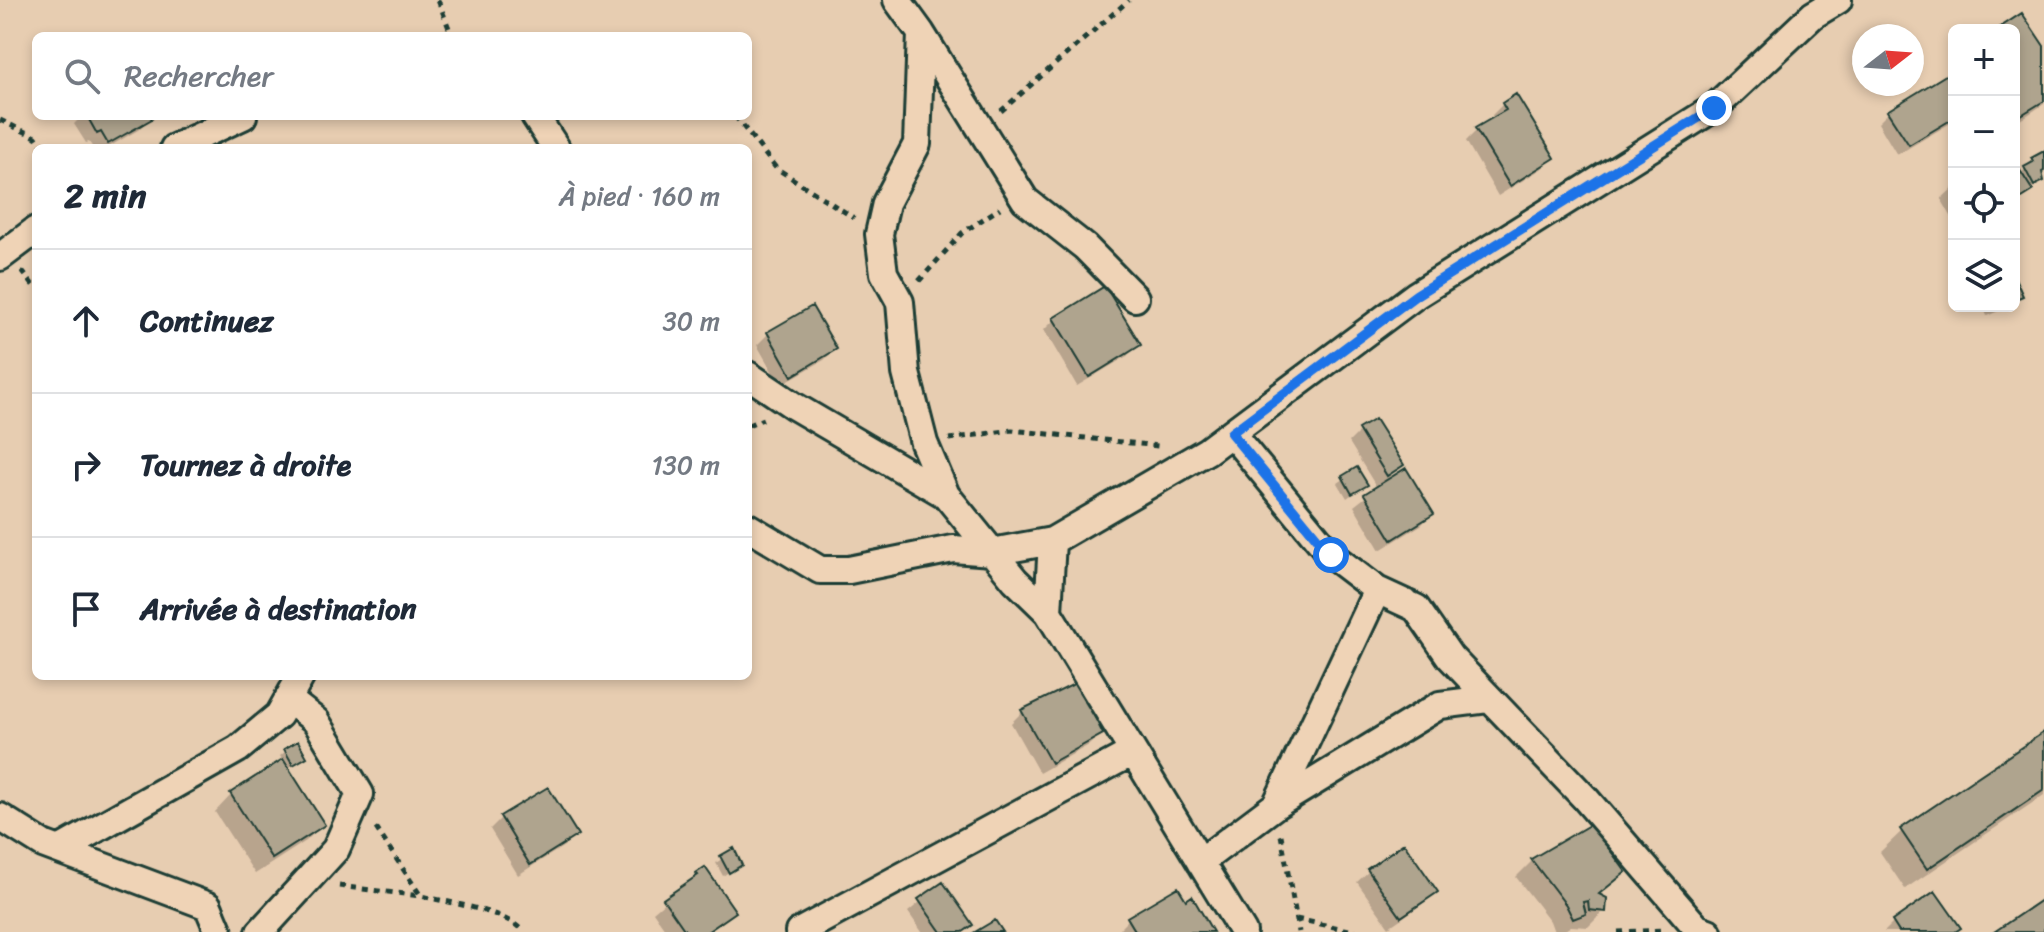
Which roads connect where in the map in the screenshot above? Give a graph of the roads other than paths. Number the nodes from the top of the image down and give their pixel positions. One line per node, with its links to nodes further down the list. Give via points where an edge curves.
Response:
1 (897, 0): 3 (street)
2 (1838, 0): 12 (street, via 1813,15 1714,108 1416,295)
3 (921, 33): 10 (street, via 1025,200 1085,247); 13 (street, via 917,144 886,203 879,234 884,273 900,302 906,373 924,443)
4 (234, 120): 6 (street)
5 (538, 120): 7 (street)
6 (183, 144)
7 (553, 144)
8 (32, 233): 9 (street)
9 (0, 257)
10 (1135, 298)
11 (752, 378): 13 (street)
12 (1231, 433): 15 (street); 17 (street, via 1331,555)
13 (946, 495): 16 (street)
14 (752, 529): 16 (street, via 820,570 849,570 953,549)
15 (1052, 541): 16 (street); 18 (street)
16 (992, 552): 18 (street)
17 (1377, 590): 21 (street, via 1416,608); 23 (street)
18 (1048, 612): 22 (street)
19 (299, 680): 20 (street)
20 (288, 699): 25 (street, via 279,715 238,749); 30 (street, via 316,721 360,794 336,849)
21 (1488, 699): 23 (street, via 1440,705); 28 (street)
22 (1133, 752): 26 (street); 27 (street)
23 (1276, 805): 26 (street)
24 (0, 817): 25 (street)
25 (59, 850): 29 (street, via 208,906)
26 (1200, 862): 31 (street)
27 (807, 930)
28 (1702, 930)
29 (219, 932)
30 (260, 932)
31 (1243, 932)

